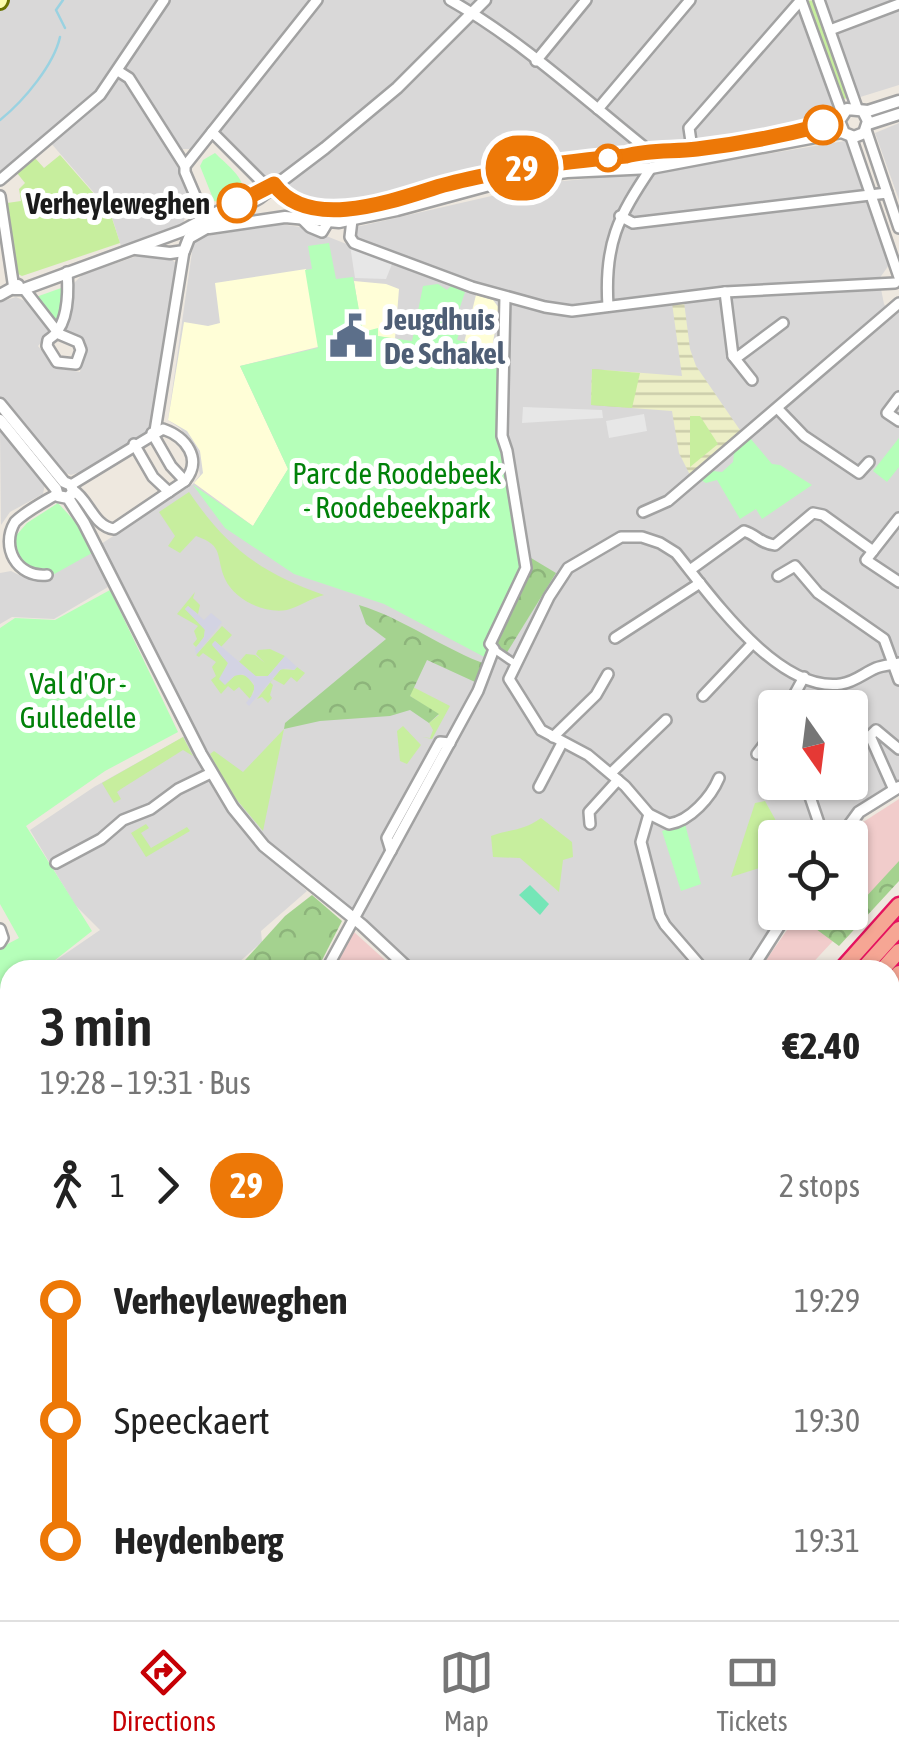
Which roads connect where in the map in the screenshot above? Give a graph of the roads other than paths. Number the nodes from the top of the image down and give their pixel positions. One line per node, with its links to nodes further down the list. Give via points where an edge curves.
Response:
1 (164, 0): 13 (street)
2 (317, 0): 20 (street)
3 (450, 0): 10 (street)
4 (485, 0): 10 (street)
5 (586, 0): 12 (street)
6 (690, 0): 15 (street)
7 (801, 0): 18 (street); 22 (street, via 689,128)
8 (819, 0): 11 (street)
9 (899, 4): 11 (street)
10 (473, 13): 12 (street); 27 (street, via 397,88)
11 (830, 30): 16 (street)
12 (536, 61): 15 (street)
13 (118, 71): 23 (street, via 130,78); 26 (street, via 86,109)
14 (899, 101): 16 (street)
15 (598, 110): 21 (street)
16 (860, 110): 18 (street); 19 (street)
17 (899, 114): 19 (street)
18 (843, 126): 19 (street, via 858,136); 22 (street); 29 (street)
19 (867, 127): 28 (street)
20 (212, 132): 23 (street); 27 (street)
21 (641, 151): 22 (street); 24 (street, via 638,163); 25 (street)
22 (693, 155): 24 (street)
23 (186, 166): 35 (street)
24 (646, 168): 25 (street); 34 (street)
25 (508, 176): 32 (street, via 434,188)
26 (0, 180)
27 (272, 186): 32 (street, via 294,203); 35 (street)
28 (887, 192): 29 (street); 31 (street)
29 (871, 195): 33 (street); 34 (street, via 633,223)
30 (0, 196): 42 (street)
31 (896, 213): 33 (street); 36 (street)
32 (352, 215): 35 (street, via 325,227 285,217); 46 (street, via 350,242)
33 (878, 215): 41 (street)
34 (620, 216): 48 (street)
35 (208, 224): 37 (street)
36 (899, 228)
37 (180, 235): 38 (street); 39 (street, via 188,246); 39 (street, via 168,245)
38 (136, 249): 39 (street); 40 (street)
39 (181, 251): 57 (street)
40 (67, 272): 42 (street); 42 (street, via 59,334)
41 (898, 279): 43 (street); 44 (street)
42 (19, 289): 45 (street)
43 (725, 292): 48 (street); 50 (street)
44 (899, 294)
45 (0, 295)
46 (506, 297): 48 (street, via 572,311); 76 (street, via 502,436 526,568 490,644)
47 (899, 303): 54 (street)
48 (608, 306)
49 (782, 323): 50 (street)
50 (733, 356): 51 (street)
51 (752, 380)
52 (899, 397): 56 (street, via 888,413)
53 (0, 404): 61 (street)
54 (778, 409): 59 (street, via 804,436 860,474); 63 (street, via 668,501)
55 (0, 420): 61 (street)
56 (899, 420)
57 (153, 432): 58 (street); 60 (street); 60 (street, via 173,432 188,446 194,461)
58 (134, 444): 61 (street); 62 (street)
59 (869, 462)
60 (185, 481): 62 (street)
61 (65, 489): 62 (street, via 81,496 110,529); 65 (street); 87 (street)
62 (169, 492)
63 (643, 512)
64 (899, 518): 66 (street)
65 (4, 533): 67 (street)
66 (872, 552): 69 (street, via 813,513 775,545 744,531); 73 (street, via 866,560)
67 (10, 559): 68 (street); 70 (street, via 24,572)
68 (0, 566)
69 (690, 570): 72 (street); 77 (street, via 660,543 632,536 609,542 562,574)
70 (48, 575)
71 (778, 576): 78 (street, via 795,566 818,593 884,639)
72 (700, 582): 74 (street); 75 (street)
73 (899, 582)
74 (615, 638)
75 (752, 644): 80 (street); 83 (street)
76 (494, 649): 77 (street); 97 (street, via 478,691)
77 (514, 663): 85 (street, via 512,689 541,730)
78 (895, 664): 80 (street, via 842,684); 81 (street)
79 (608, 674): 85 (street)
80 (804, 677): 82 (street)
81 (899, 680)
82 (797, 690)
83 (703, 696)
84 (666, 720): 88 (street)
85 (558, 740): 88 (street); 90 (street)
86 (899, 749): 91 (street, via 876,730 870,736)
87 (211, 772): 95 (street); 97 (street, via 264,846)
88 (614, 777): 92 (street); 94 (street, via 588,812)
89 (719, 778): 92 (street, via 714,791 677,823)
90 (539, 787)
91 (896, 788): 93 (street)
92 (649, 814): 104 (street, via 640,842 660,916)
93 (854, 820)
94 (590, 824)
95 (56, 863)
96 (899, 905): 106 (highway)
97 (354, 919): 102 (street); 103 (street)
98 (0, 929): 101 (street)
99 (899, 929): 107 (highway)
100 (777, 930): 105 (street)
101 (0, 943)
102 (331, 960)
103 (399, 960)
104 (695, 960)
105 (757, 960)
106 (850, 960)
107 (871, 960)

